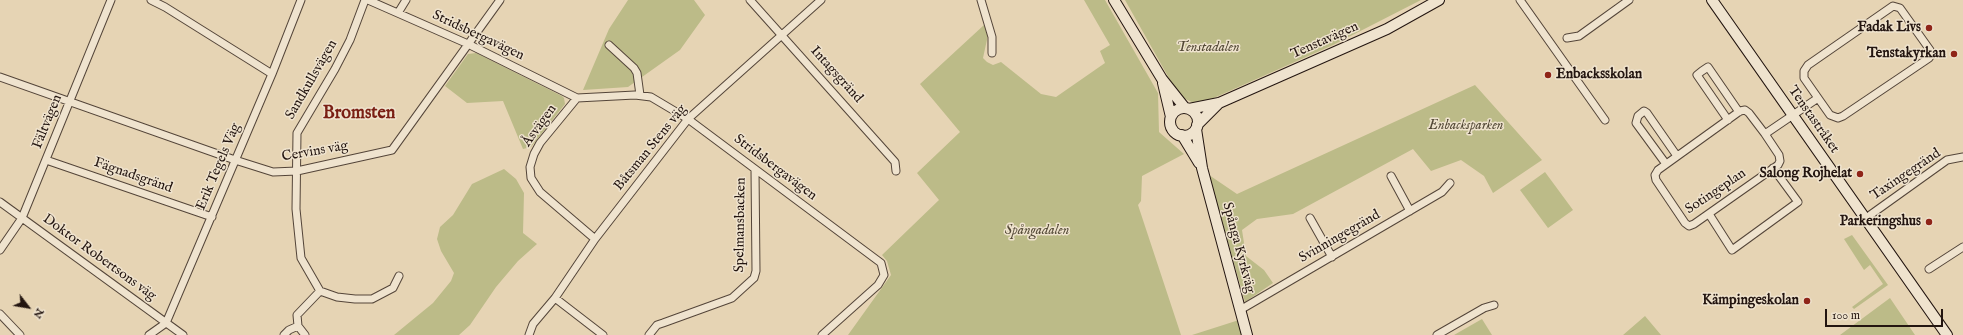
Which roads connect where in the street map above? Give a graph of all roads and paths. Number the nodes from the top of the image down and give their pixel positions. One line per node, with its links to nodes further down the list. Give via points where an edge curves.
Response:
1 (111, 0): 27 (street, Fältvägen)
2 (151, 0): 21 (street)
3 (301, 0): 21 (street, Erik Tegels Väg)
4 (367, 0): 15 (street, Stridsbergavägen); 47 (street, Sandkullsvägen, via 335,69 297,133)
5 (406, 0): 15 (street)
6 (500, 0): 18 (street, Cervins väg)
7 (750, 0): 16 (street, Intagsgränd)
8 (821, 0): 16 (street, Båtsman Stens väg)
9 (981, 0): 20 (street, via 992,37)
10 (1114, 0): 23 (street)
11 (1439, 0): 28 (street, Tenstavägen, via 1387,28)
12 (1520, 0): 34 (street)
13 (1629, 0): 17 (street, via 1579,36)
14 (1712, 0): 31 (street, Tenstastråket)
15 (398, 13): 18 (street, Stridsbergavägen)
16 (782, 34): 33 (street, Båtsman Stens väg); 48 (street, Intagsgränd, via 896,162)
17 (1567, 38)
18 (468, 44): 25 (street, Stridsbergavägen); 47 (street, Cervins väg, via 392,150)
19 (609, 45): 24 (street, via 634,68)
20 (992, 53)
21 (272, 74): 42 (street, Erik Tegels Väg)
22 (0, 77): 27 (street, Cervins väg)
23 (1162, 80): 29 (street); 32 (street)
24 (640, 95): 25 (street, Stridsbergavägen); 33 (street, Stridsbergavägen, via 665,104)
25 (577, 98): 58 (street, Åsvägen, via 540,143 530,167 531,178 540,192)
26 (1818, 98): 26 (street, via 1830,115 1838,118 1843,116 1929,58 1930,50 1900,8 1892,6 1808,65 1804,71 1804,78); 31 (street)
27 (70, 102): 41 (street, Fältvägen); 42 (street, Cervins väg)
28 (1219, 103): 29 (street, Tenstavägen); 36 (street, Tenstavägen)
29 (1187, 108): 32 (street, via 1175,111); 36 (street, via 1195,113)
30 (1739, 112): 35 (street, Sotingeplan); 35 (street, via 1708,68 1702,71 1697,75); 37 (street, via 1745,110 1750,113)
31 (1792, 114): 37 (street); 57 (street, Tenstastråket)
32 (1171, 117): 38 (street, via 1172,128)
33 (688, 119): 46 (street, Stridsbergavägen); 58 (street, Båtsman Stens väg)
34 (1605, 120)
35 (1728, 120): 39 (street, Sotingeplan)
36 (1197, 127): 38 (street, via 1190,134); 44 (street, Spånga Kyrkväg)
37 (1765, 134): 45 (street, via 1779,155 1780,160)
38 (1182, 135): 44 (street, Spånga Kyrkväg)
39 (1677, 156): 43 (street, Sotingeplan); 43 (street, via 1644,111 1638,116 1636,123)
40 (1963, 157): 57 (street, Taxingegränd, via 1947,160)
41 (46, 160): 54 (street, Fägnadsgränd); 55 (street, Fältvägen)
42 (235, 160): 47 (street, Cervins väg, via 273,172); 54 (street, Erik Tegels Väg)
43 (1666, 164): 53 (street, Sotingeplan, via 1655,175 1656,180 1685,223 1689,226)
44 (1202, 168): 67 (street, Spånga Kyrkväg)
45 (1773, 168): 53 (street, Sotingeplan); 53 (street, via 1798,202 1732,250)
46 (755, 170): 78 (street, Spelmansbacken, via 754,278 732,298 663,323); 79 (street, Stridsbergavägen, via 881,263 884,275 878,285)
47 (297, 171): 64 (street, Sandkullsvägen, via 296,209 301,258)
48 (896, 171)
49 (1391, 176): 52 (street)
50 (1450, 183): 52 (street, Svinningegränd, via 1442,192)
51 (0, 202): 55 (street, Doktor Robertsons väg)
52 (1410, 211): 61 (street, Svinningegränd)
53 (1709, 214)
54 (212, 216): 69 (street, Erik Tegels Väg)
55 (22, 218): 60 (street, Fältvägen); 69 (street, Doktor Robertsons väg)
56 (1310, 218): 61 (street)
57 (1866, 218): 82 (street, Tenstastråket)
58 (595, 239): 65 (street, Båtsman Stens väg)
59 (1963, 247): 62 (street)
60 (0, 250)
61 (1332, 256): 67 (street, Svinningegränd)
62 (1929, 269)
63 (399, 276): 64 (street, via 393,288 362,300 338,297)
64 (320, 291): 70 (street, via 297,315)
65 (555, 298): 76 (street, Båtsman Stens väg, via 533,324); 77 (street)
66 (1494, 305): 81 (street, via 1484,308)
67 (1240, 310): 80 (street, Spånga Kyrkväg)
68 (0, 314): 71 (street)
69 (166, 323): 72 (street); 73 (street, Doktor Robertsons väg)
70 (298, 326): 74 (street); 75 (street)
71 (20, 335)
72 (149, 335)
73 (183, 335)
74 (284, 335)
75 (305, 335)
76 (529, 335)
77 (603, 335)
78 (649, 335)
79 (822, 335)
80 (1247, 335)
81 (1437, 335)
82 (1947, 335)

